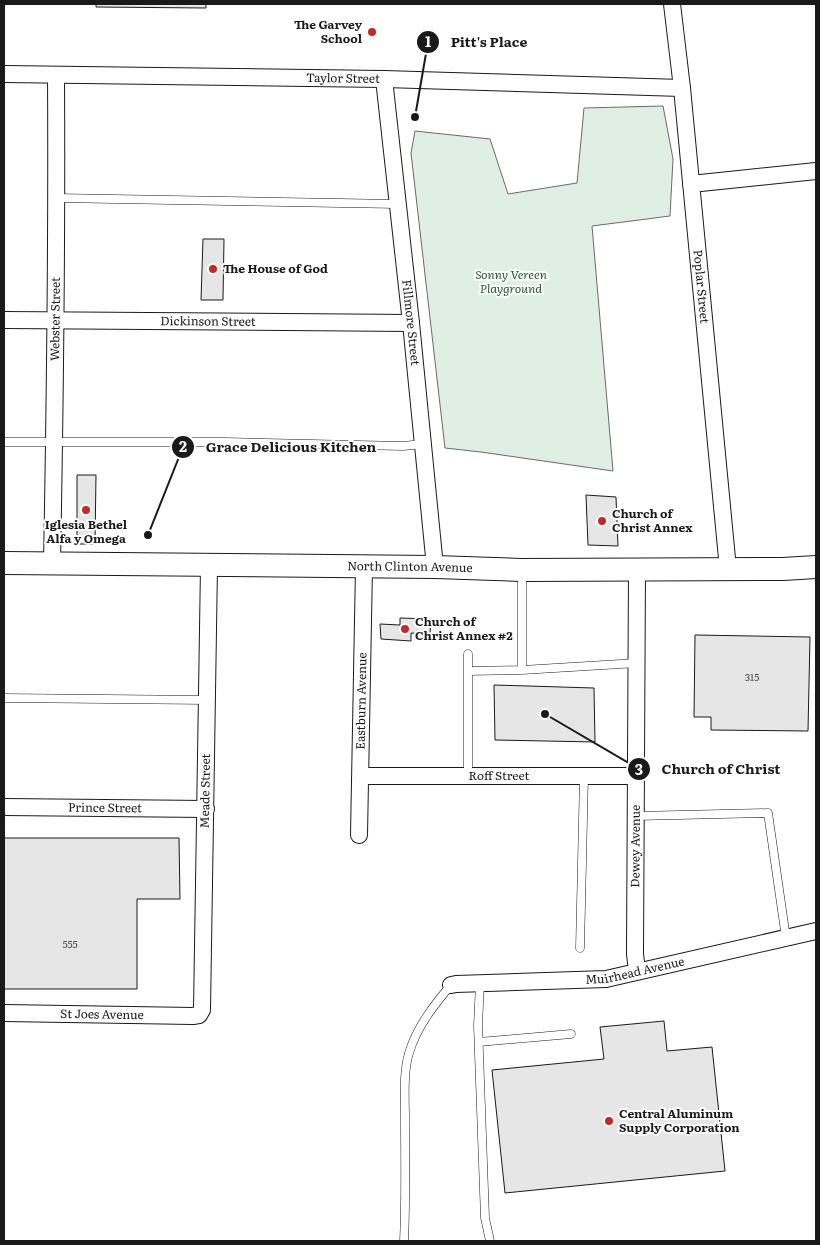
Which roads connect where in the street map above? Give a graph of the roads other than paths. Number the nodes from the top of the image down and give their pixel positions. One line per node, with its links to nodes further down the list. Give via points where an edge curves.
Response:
1 (672, 4): 5 (street, Poplar Street)
2 (4, 74): 3 (street, Taylor Street)
3 (56, 75): 4 (street, Taylor Street); 8 (street, Webster Street)
4 (384, 79): 5 (street, Taylor Street); 9 (street, Fillmore Street)
5 (682, 88): 7 (street, Poplar Street)
6 (816, 171): 7 (street)
7 (692, 184): 22 (street, Poplar Street)
8 (57, 198): 9 (lane); 11 (street, Webster Street)
9 (397, 204): 12 (street, Fillmore Street)
10 (4, 320): 11 (street, Dickinson Street)
11 (55, 320): 12 (street, Dickinson Street); 14 (street, Webster Street)
12 (411, 323): 15 (street, Fillmore Street)
13 (4, 442): 14 (lane)
14 (54, 442): 15 (lane); 17 (street, Webster Street)
15 (423, 444): 20 (street, Fillmore Street)
16 (4, 563): 17 (street, North Clinton Avenue)
17 (52, 564): 18 (street, North Clinton Avenue)
18 (209, 566): 19 (street, North Clinton Avenue); 30 (street, Meade Street)
19 (364, 567): 20 (street, North Clinton Avenue); 31 (street, Eastburn Avenue)
20 (435, 567): 23 (street, North Clinton Avenue)
21 (816, 567): 22 (street, North Clinton Avenue)
22 (728, 569): 24 (street, North Clinton Avenue)
23 (522, 570): 24 (street, North Clinton Avenue); 27 (lane)
24 (637, 570): 26 (street, Dewey Avenue)
25 (468, 654): 28 (lane)
26 (637, 662): 27 (lane); 34 (street, Dewey Avenue)
27 (522, 670): 28 (lane)
28 (468, 671): 32 (lane)
29 (4, 698): 30 (lane)
30 (207, 700): 36 (street, Meade Street)
31 (361, 776): 32 (street, Roff Street); 38 (street, Eastburn Avenue)
32 (468, 776): 33 (street, Roff Street)
33 (584, 776): 34 (street, Roff Street); 41 (lane)
34 (636, 776): 37 (street, Dewey Avenue)
35 (4, 807): 36 (street, Prince Street)
36 (206, 809): 46 (street, Meade Street, via 204,1001)
37 (636, 816): 40 (lane, via 768,813); 42 (street, Dewey Avenue)
38 (359, 835)
39 (816, 931): 40 (street, Muirhead Avenue)
40 (786, 938): 42 (street, Muirhead Avenue)
41 (580, 948)
42 (637, 971): 43 (street, Muirhead Avenue, via 606,979)
43 (480, 983): 44 (street, Muirhead Avenue); 48 (lane)
44 (451, 985): 49 (lane, via 432,1007 408,1055)
45 (4, 1013): 46 (street, St Joes Avenue)
46 (199, 1015)
47 (571, 1034): 48 (lane)
48 (479, 1042): 50 (lane, via 485,1218)
49 (404, 1241)
50 (490, 1241)

